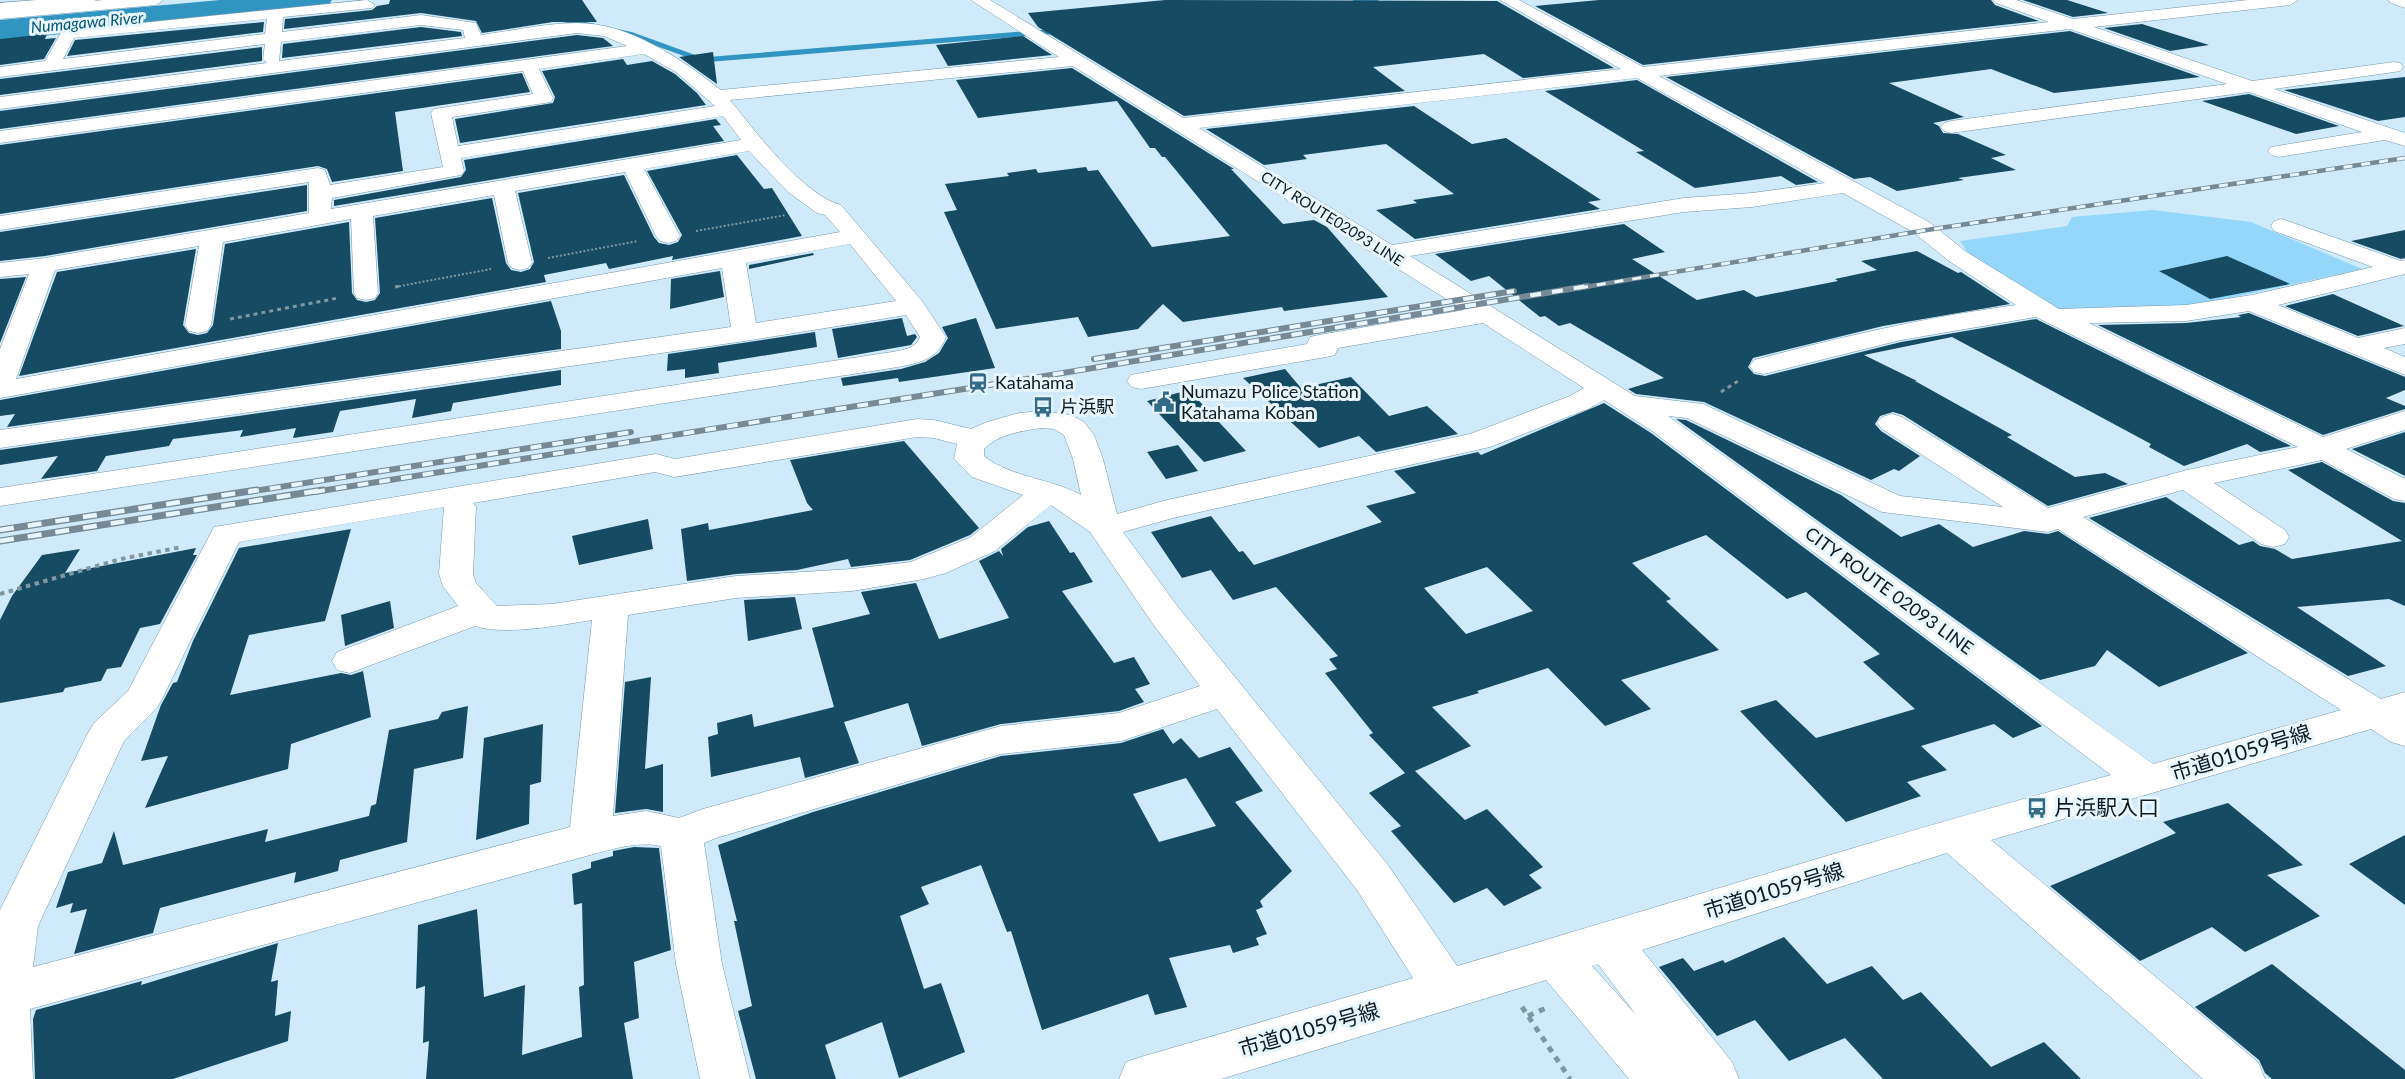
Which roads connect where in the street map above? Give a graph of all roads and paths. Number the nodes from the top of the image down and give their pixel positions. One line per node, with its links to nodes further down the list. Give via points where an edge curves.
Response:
1 (26, 0): 9 (main road)
2 (88, 0): 12 (main road)
3 (156, 0): 14 (main road)
4 (979, 0): 19 (main road, CITY ROUTE02093 LINE)
5 (1508, 0): 25 (main road)
6 (2001, 0): 15 (main road)
7 (2290, 0): 15 (main road)
8 (2396, 0): 10 (main road)
9 (0, 2)
10 (2405, 3)
11 (374, 4): 13 (main road)
12 (0, 8)
13 (276, 13): 16 (main road); 21 (main road, via 68,34)
14 (0, 14)
15 (2072, 25): 25 (main road); 26 (main road)
16 (272, 39): 17 (main road, via 421,20 470,26); 21 (main road); 23 (main road)
17 (474, 42): 18 (main road, via 577,28 607,32); 23 (main road)
18 (646, 49): 20 (main road); 29 (main road, via 681,68)
19 (1077, 60): 29 (main road); 30 (main road, CITY ROUTE02093 LINE)
20 (529, 65): 27 (main road); 36 (main road, via 544,98 441,112)
21 (51, 66): 24 (main road)
22 (2394, 67): 26 (main road)
23 (272, 68): 27 (main road); 28 (main road)
24 (0, 72)
25 (1642, 74): 30 (main road); 38 (main road)
26 (2246, 85): 31 (main road); 33 (main road)
27 (272, 100): 32 (main road)
28 (0, 103)
29 (722, 103): 34 (main road); 36 (main road)
30 (1180, 124): 49 (main road, CITY ROUTE02093 LINE)
31 (1952, 127)
32 (0, 137)
33 (2396, 137): 35 (main road)
34 (754, 144): 37 (main road); 41 (main road, via 796,187)
35 (2278, 151)
36 (452, 153): 40 (main road, via 454,171)
37 (633, 166): 39 (main road); 46 (main road)
38 (1846, 186): 49 (main road, via 1684,205); 58 (main road, via 1927,231 1957,256)
39 (503, 188): 42 (main road); 51 (main road)
40 (321, 193): 43 (main road); 44 (main road, via 318,174)
41 (825, 208): 46 (path); 47 (main road, via 833,210)
42 (362, 212): 43 (main road); 55 (main road)
43 (320, 218): 48 (main road)
44 (0, 223)
45 (2282, 225): 53 (main road)
46 (668, 236): 51 (path)
47 (856, 236): 50 (main road); 57 (main road)
48 (213, 237): 52 (main road); 60 (main road)
49 (1386, 253): 59 (main road, CITY ROUTE02093 LINE)
50 (733, 259): 61 (main road); 69 (main road)
51 (520, 263): 55 (path)
52 (45, 265): 54 (main road); 66 (main road)
53 (2402, 268): 56 (main road)
54 (0, 270)
55 (366, 293): 60 (path)
56 (2252, 303): 58 (main road, via 2186,313); 63 (main road)
57 (913, 306): 61 (main road); 80 (main road, via 933,337 931,346 910,357)
58 (2048, 313): 64 (main road, via 1988,316 1865,339); 76 (main road)
59 (1488, 314): 67 (main road, via 1319,343 1326,349); 68 (main road, CITY ROUTE02093 LINE)
60 (198, 325)
61 (745, 333): 74 (main road)
62 (2405, 336): 63 (main road)
63 (2357, 346): 65 (main road)
64 (1764, 366): 71 (path)
65 (2405, 367)
66 (3, 369)
67 (1140, 381)
68 (1599, 387): 70 (main road, CITY ROUTE02093 LINE); 83 (main road, via 1580,402 1479,441)
69 (0, 390)
70 (1629, 403): 71 (main road); 92 (main road, CITY ROUTE 02093 LINE)
71 (1693, 410): 82 (main road, via 1893,505)
72 (2405, 420): 76 (main road)
73 (1892, 423): 82 (main road)
74 (0, 439)
75 (974, 439): 79 (main road, via 969,451 977,467); 83 (main road, via 1020,422 1065,421 1078,434 1088,458); 84 (main road, via 917,428 674,468 656,462)
76 (2323, 448): 77 (main road); 78 (main road)
77 (2187, 480): 82 (main road, via 2064,512); 85 (main road)
78 (2405, 492)
79 (1047, 493): 83 (main road); 87 (main road, via 983,544 912,572 736,587)
80 (0, 497)
81 (460, 507): 88 (main road, via 456,574 460,586)
82 (2053, 519): 91 (main road)
83 (1104, 527): 90 (main road)
84 (226, 534): 86 (path); 99 (main road, via 142,699 108,733 20,915)
85 (2272, 537)
86 (0, 594)
87 (611, 608): 88 (main road, via 488,618); 95 (main road)
88 (482, 610): 89 (main road)
89 (350, 661)
90 (1225, 692): 94 (main road, via 1120,727 1001,740 703,825); 98 (main road, via 1365,866 1416,938)
91 (2395, 716): 92 (main road, 市道01059号線)
92 (2147, 781): 93 (main road, 市道01059号線)
93 (1954, 834): 96 (main road, 市道01059号線); 109 (main road)
94 (681, 835): 95 (main road, via 640,826); 104 (main road, via 699,964)
95 (590, 838): 99 (main road)
96 (1607, 940): 97 (main road, 市道01059号線); 108 (main road)
97 (1556, 957): 98 (main road, 市道01059号線); 107 (main road)
98 (1446, 990): 105 (main road, 市道01059号線)
99 (5, 995): 103 (main road)
100 (1516, 997): 102 (path)
101 (1552, 1005): 102 (path)
102 (1528, 1016): 106 (path)
103 (8, 1079)
104 (725, 1079)
105 (1144, 1079)
106 (1570, 1079)
107 (1660, 1079)
108 (1714, 1079)
109 (2240, 1079)

